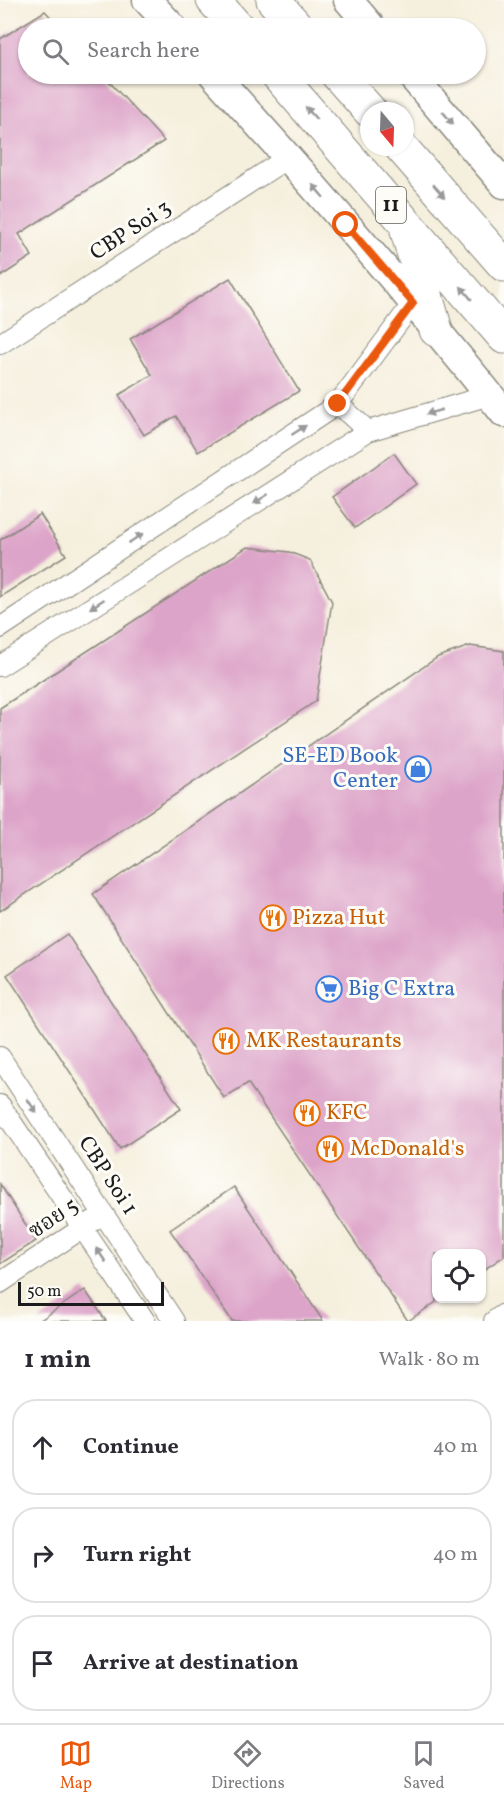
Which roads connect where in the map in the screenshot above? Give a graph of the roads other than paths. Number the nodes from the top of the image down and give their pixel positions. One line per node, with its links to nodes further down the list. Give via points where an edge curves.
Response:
1 (147, 0): 5 (main road)
2 (213, 0): 6 (highway)
3 (273, 0): 7 (highway)
4 (348, 0): 8 (main road)
5 (164, 18)
6 (229, 18)
7 (289, 18)
8 (363, 18)
9 (222, 84): 15 (main road)
10 (286, 84): 17 (highway, 11, one-way to 10)
11 (346, 84): 13 (highway)
12 (419, 84): 16 (main road, one-way to 16)
13 (362, 102)
14 (409, 156): 18 (highway, 11, one-way to 18)
15 (289, 158): 19 (main road, one-way to 15); 22 (street, CBP Soi 3)
16 (504, 184)
17 (403, 219): 20 (highway); 21 (highway, 11, one-way to 17)
18 (504, 265)
19 (413, 303): 20 (main road); 23 (street)
20 (436, 330): 24 (main road)
21 (504, 337)
22 (0, 344)
23 (338, 404): 25 (street); 26 (street, one-way to 23)
24 (497, 404): 25 (street, one-way to 25)
25 (368, 431): 27 (street, one-way to 27)
26 (0, 628)
27 (0, 666)
28 (0, 1057): 30 (street, CBP Soi 1, one-way to 30)
29 (0, 1105): 31 (street)
30 (104, 1214): 31 (street, ซอย 5); 35 (street, CBP Soi 1)
31 (83, 1228): 32 (street, ซอย 5); 34 (street, one-way to 31)
32 (0, 1283)
33 (504, 1314): 36 (street)
34 (145, 1321)
35 (174, 1321)
36 (494, 1321)

